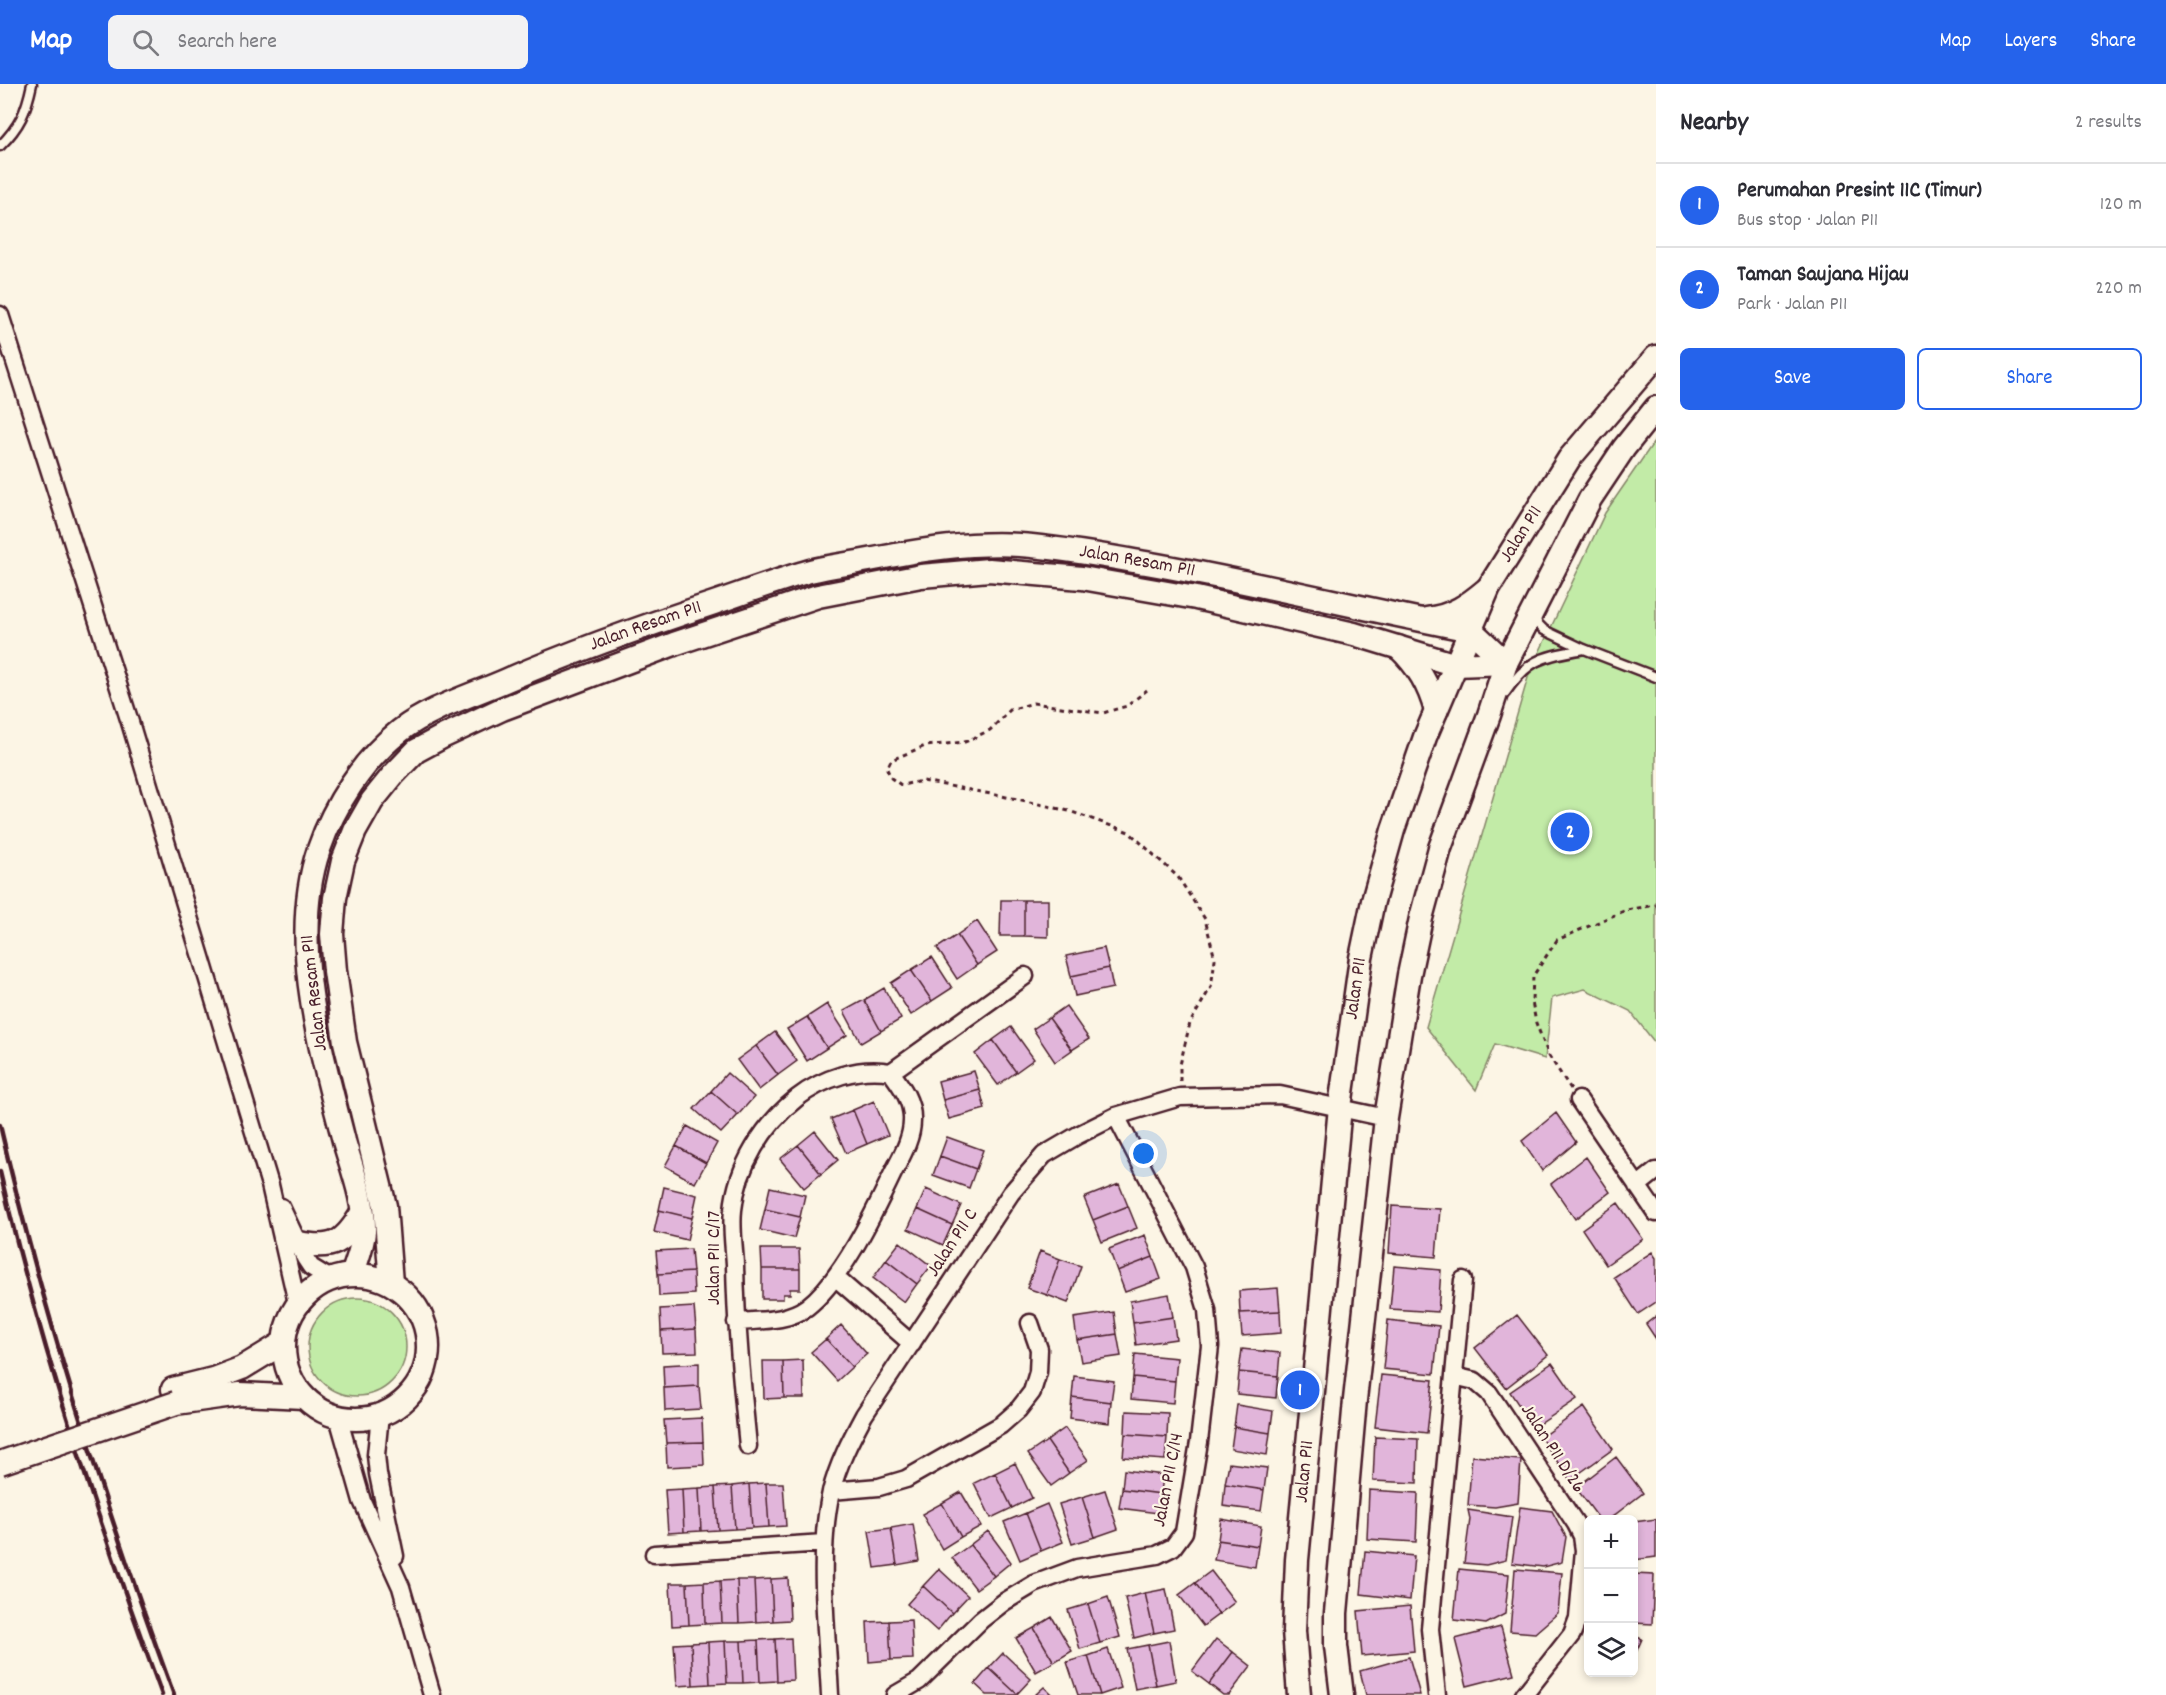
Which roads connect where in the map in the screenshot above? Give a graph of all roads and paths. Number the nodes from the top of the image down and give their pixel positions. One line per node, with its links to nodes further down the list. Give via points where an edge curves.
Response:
1 (32, 84): 2 (lane, via 15,131)
2 (0, 146)
3 (0, 315): 27 (street, via 129,719)
4 (1656, 357): 6 (main road, Jalan P11, via 1569,459)
5 (1656, 408): 7 (main road, via 1590,500)
6 (1489, 587): 8 (main road, via 1464,608); 9 (main road, Jalan P11)
7 (1533, 608): 11 (lane, via 1537,623 1544,630); 12 (main road)
8 (1420, 620): 9 (main road, Jalan Resam P11); 29 (main road, Jalan Resam P11, via 1085,552 988,544 918,550 810,571 665,619 557,658 429,714 400,731 350,787 318,852 309,895 309,972 320,1047)
9 (1471, 630): 12 (main road); 13 (main road, Jalan P11)
10 (1398, 647): 13 (main road, Jalan Resam P11); 16 (main road, via 1426,682); 36 (main road, Jalan Resam P11, via 1196,598 1082,578 989,570 921,576 818,596 674,644 502,709 416,752 372,801 355,831 343,861 332,934 345,1042 385,1206)
11 (1584, 649): 14 (lane); 17 (lane, via 1540,658 1528,665)
12 (1506, 663): 13 (main road, Jalan Resam P11); 17 (main road)
13 (1456, 665): 16 (main road, Jalan P11)
14 (1656, 677)
15 (1147, 690): 21 (path, via 1127,706 1103,713 1032,703 1010,710 990,730 965,742 925,746 891,760 887,769 901,785 923,781 1017,799 1069,811 1129,832 1178,877 1205,920 1215,959 1211,987 1190,1023 1180,1065)
16 (1436, 711): 23 (main road, Jalan P11, via 1393,830 1373,901)
17 (1489, 715): 25 (main road, via 1440,848 1420,918)
18 (1656, 905): 22 (path, via 1626,910 1557,940 1533,976 1536,1023 1549,1056)
19 (1025, 976): 20 (street)
20 (891, 1072): 33 (street, Jalan P11 C/17, via 909,1102 912,1122 908,1142 871,1219); 38 (street, Jalan P11 C/17, via 874,1069 833,1078 810,1088 766,1128 750,1156 733,1210)
21 (1180, 1097): 23 (street, Jalan P11 C, via 1280,1095); 24 (street, Jalan P11 C)
22 (1579, 1100): 28 (street)
23 (1340, 1107): 25 (street, Jalan P11 C); 57 (main road, Jalan P11, via 1294,1598)
24 (1116, 1116): 41 (street, Jalan P11 C, via 1044,1155 1011,1193); 56 (street, Jalan P11 C/14, via 1194,1267 1207,1310 1210,1346 1184,1532 1173,1547 1157,1555 1077,1568 1034,1584 981,1620 918,1681)
25 (1386, 1118): 58 (main road, via 1338,1579 1336,1646)
26 (1656, 1171): 28 (street)
27 (270, 1185): 31 (street); 37 (street)
28 (1637, 1186): 30 (street)
29 (362, 1213): 31 (main road, via 350,1233 338,1241 320,1247); 32 (main road, Jalan Resam P11, via 364,1233)
30 (1656, 1213)
31 (299, 1244): 34 (street, via 311,1267)
32 (353, 1273): 34 (main road); 36 (main road, via 373,1275)
33 (835, 1277): 38 (street, Jalan P11 C/17, via 807,1306 792,1315); 41 (street)
34 (329, 1278): 37 (main road)
35 (1463, 1280): 42 (street)
36 (391, 1283): 45 (main road, via 408,1296 420,1313 427,1332 428,1353 413,1391 398,1406)
37 (297, 1303): 40 (main road, via 287,1322)
38 (736, 1322): 47 (street, Jalan P11 C/17)
39 (1030, 1323): 50 (street, via 1039,1349 1038,1372 1032,1392 1001,1425 906,1479 879,1487)
40 (283, 1343): 43 (main road, via 242,1368); 44 (main road, via 287,1372)
41 (912, 1344): 50 (street, Jalan P11 C, via 864,1415 845,1451)
42 (1454, 1376): 59 (street, via 1430,1629); 60 (street, Jalan P11 D/26, via 1475,1381 1489,1393 1582,1536 1578,1618 1572,1634)
43 (175, 1396): 44 (main road); 48 (main road); 49 (main road, bridge)
44 (303, 1397): 46 (main road, via 319,1410)
45 (380, 1415): 46 (main road); 53 (street, via 378,1474)
46 (338, 1417): 53 (street, via 362,1501)
47 (748, 1446)
48 (0, 1448)
49 (0, 1463)
50 (831, 1491): 51 (street, Jalan P11 C)
51 (824, 1543): 52 (street); 55 (street, Jalan P11 C)
52 (654, 1554)
53 (401, 1587): 54 (street)
54 (432, 1695)
55 (830, 1695)
56 (895, 1695)
57 (1299, 1695)
58 (1342, 1695)
59 (1437, 1695)
60 (1524, 1695)

